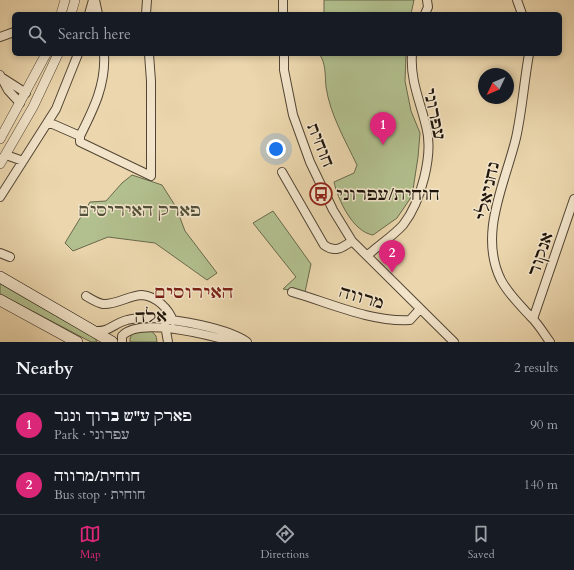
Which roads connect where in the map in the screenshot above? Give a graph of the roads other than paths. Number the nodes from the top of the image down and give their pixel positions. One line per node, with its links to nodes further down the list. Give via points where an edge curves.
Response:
1 (65, 0): 8 (street)
2 (75, 0): 9 (street)
3 (94, 0): 10 (street); 11 (street)
4 (146, 0): 12 (street)
5 (283, 0): 13 (street)
6 (427, 0): 14 (street)
7 (517, 0): 15 (street)
8 (62, 12)
9 (72, 12)
10 (90, 12)
11 (97, 12)
12 (146, 12)
13 (283, 12)
14 (426, 12)
15 (521, 12)
16 (12, 33): 17 (street)
17 (0, 37)
18 (45, 56): 27 (street)
19 (57, 56): 29 (street)
20 (77, 56): 30 (street, via 56,109)
21 (104, 56): 31 (street, via 105,70 96,104)
22 (149, 56): 31 (street, via 151,176 80,142)
23 (284, 56): 39 (street, חוחית, via 284,70 295,122 310,162)
24 (412, 56): 41 (street, עפרוני, via 414,85 429,142 426,164 412,211 402,226)
25 (529, 56): 48 (street, נחניאלי, via 516,138 497,197 493,238 495,261 501,279 508,292)
26 (0, 76): 27 (street); 28 (street)
27 (26, 93): 28 (street); 29 (street)
28 (20, 103): 29 (street); 32 (street)
29 (33, 107): 33 (street)
30 (48, 122): 31 (street); 34 (street)
31 (80, 136)
32 (0, 139)
33 (6, 155): 34 (street); 35 (street)
34 (23, 161): 37 (street)
35 (0, 164)
36 (282, 172): 39 (street, via 324,245 330,249 340,249)
37 (0, 197)
38 (574, 199): 48 (street, אנקור)
39 (352, 241): 41 (street, חוחית)
40 (0, 253): 42 (street)
41 (368, 255): 47 (street, חוחית)
42 (10, 257)
43 (0, 277): 50 (main road)
44 (292, 292): 47 (street, מרווה, via 394,321 410,320)
45 (86, 296): 49 (street, via 100,304 112,304 142,295 158,301 171,313)
46 (0, 300): 51 (main road)
47 (420, 309): 57 (street, חוחית)
48 (533, 319): 58 (street, נחניאלי)
49 (167, 323): 50 (street, אלה, via 145,318 127,320 105,331); 53 (street, אלה, via 129,330 122,336); 54 (street); 55 (street, אלה); 56 (street, אלה, via 202,326 239,336)
50 (96, 331): 52 (main road)
51 (77, 342)
52 (112, 342)
53 (122, 342)
54 (168, 342)
55 (235, 342)
56 (247, 342)
57 (454, 342)
58 (550, 342)

